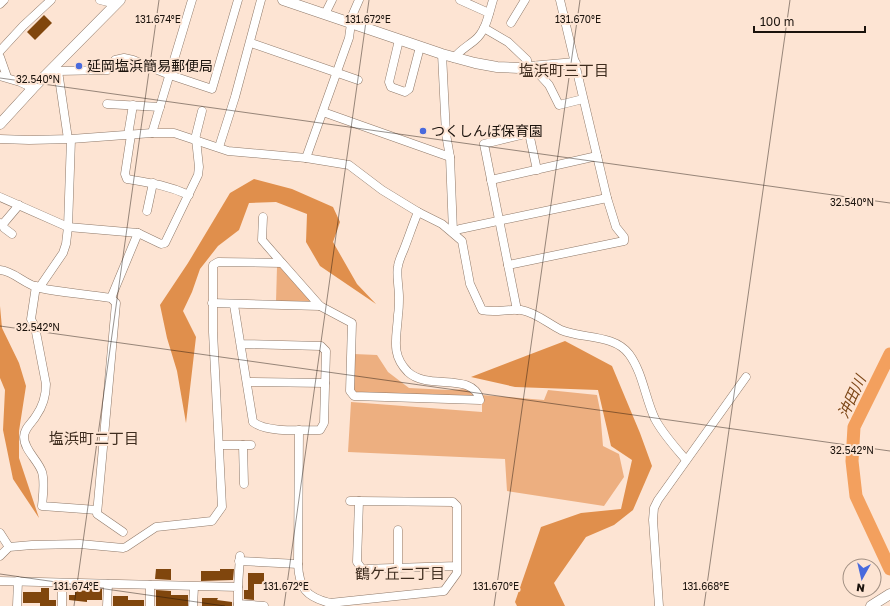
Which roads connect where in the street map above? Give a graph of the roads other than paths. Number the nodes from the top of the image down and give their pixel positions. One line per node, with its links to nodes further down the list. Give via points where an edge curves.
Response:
1 (4, 0): 15 (street)
2 (51, 0): 24 (street)
3 (100, 0): 14 (street)
4 (192, 0): 33 (street)
5 (238, 0): 33 (street, via 212,89)
6 (261, 0): 22 (street)
7 (284, 0): 17 (street)
8 (332, 0): 17 (street)
9 (359, 0): 18 (street)
10 (460, 0): 16 (street)
11 (493, 0): 16 (street)
12 (525, 0): 19 (street)
13 (560, 0): 28 (street)
14 (118, 2): 31 (street)
15 (0, 4)
16 (488, 13): 20 (street)
17 (325, 14): 18 (street)
18 (351, 23): 21 (street); 32 (street, via 349,38)
19 (511, 23)
20 (484, 28): 27 (street, via 477,39 459,51); 30 (street, via 508,42 527,60)
21 (400, 40): 23 (street); 23 (street, via 389,82 391,87 405,92 410,89)
22 (251, 43): 32 (street); 49 (street)
23 (420, 47): 25 (street)
24 (0, 51)
25 (442, 54): 27 (street); 51 (street, via 446,134)
26 (0, 57): 34 (street)
27 (454, 58): 30 (street, via 497,67)
28 (575, 63): 29 (street); 37 (street)
29 (539, 67): 30 (street); 37 (street, via 540,74 559,105)
30 (528, 68)
31 (56, 69): 33 (street, via 108,70 115,60 124,58); 36 (street); 47 (street)
32 (336, 73): 35 (street); 42 (street)
33 (170, 75): 40 (street)
34 (4, 76): 36 (street)
35 (358, 80)
36 (33, 88): 43 (street)
37 (583, 99): 50 (street)
38 (107, 104): 39 (street)
39 (133, 106): 40 (street); 45 (street)
40 (160, 107): 44 (street)
41 (202, 111): 48 (street)
42 (323, 112): 51 (street); 52 (street)
43 (0, 124)
44 (152, 133): 45 (street); 48 (street, via 174,133)
45 (130, 135): 47 (street); 55 (street, via 125,174 127,179)
46 (0, 139): 47 (street)
47 (69, 139): 65 (street)
48 (195, 139): 49 (street); 56 (street, via 199,167)
49 (219, 147): 52 (street)
50 (597, 156): 53 (street); 58 (street)
51 (450, 157): 66 (street)
52 (306, 158): 61 (street, via 349,165 382,190)
53 (537, 170): 54 (street); 54 (street, via 529,133 484,144)
54 (491, 180): 63 (street)
55 (153, 183): 56 (street); 60 (street)
56 (189, 195): 67 (street, via 165,243 161,244)
57 (0, 197): 59 (street)
58 (607, 198): 63 (street); 70 (street, via 616,228 624,237 624,241)
59 (19, 205): 64 (street); 65 (street)
60 (147, 211)
61 (418, 212): 66 (street); 76 (street, via 397,267 397,354 409,373 419,380 469,386 478,392 480,400 354,396 350,391 352,323)
62 (263, 217): 69 (street, via 262,240)
63 (499, 221): 66 (street); 70 (street)
64 (2, 224): 68 (street)
65 (68, 227): 67 (street); 72 (street, via 62,253)
66 (453, 232): 77 (street, via 462,241 470,284 482,310)
67 (138, 233): 73 (street)
68 (12, 234)
69 (282, 263): 74 (street, via 218,262 213,265); 76 (street)
70 (508, 265): 77 (street)
71 (0, 270): 72 (street)
72 (38, 287): 73 (street); 88 (street, via 31,319 35,327 46,392 37,416 25,431 24,440 42,472 42,506)
73 (112, 298): 88 (street, via 116,303)
74 (212, 303): 75 (street); 83 (street)
75 (234, 304): 76 (street); 78 (street)
76 (320, 306)
77 (517, 310): 84 (street, via 527,312 579,336 617,345 628,354 645,389 655,418)
78 (241, 344): 80 (street); 81 (street, via 321,346 326,351)
79 (746, 377): 84 (street)
80 (247, 382): 81 (street); 82 (street, via 253,422 259,426)
81 (325, 383): 82 (street, via 324,423 320,430)
82 (299, 430): 94 (street)
83 (220, 444): 85 (street, via 247,445); 92 (street, via 222,507 212,521 156,527 123,548 80,544)
84 (686, 460): 113 (street, via 658,500 653,513)
85 (244, 484)
86 (350, 501): 87 (street)
87 (359, 501): 95 (street, via 453,502 457,506); 96 (street, via 357,562 362,570)
88 (97, 510): 90 (street, via 97,514)
89 (398, 530): 96 (street)
90 (123, 532)
91 (0, 533): 92 (street)
92 (8, 547): 93 (street)
93 (0, 556)
94 (298, 564): 95 (street, via 300,584 308,594 330,603 444,591 457,573); 103 (street, via 239,559)
95 (457, 566): 96 (street)
96 (398, 568)
97 (0, 581): 98 (street)
98 (18, 581): 99 (street); 107 (street)
99 (62, 583): 100 (street); 108 (street)
100 (108, 584): 101 (street); 109 (street)
101 (150, 585): 102 (street); 110 (street)
102 (194, 587): 103 (street); 111 (street)
103 (238, 587): 105 (street)
104 (890, 594): 106 (street)
105 (238, 605): 112 (street)
106 (874, 605)
107 (17, 606)
108 (62, 606)
109 (107, 606)
110 (150, 606)
111 (193, 606)
112 (264, 606)
113 (659, 606)

